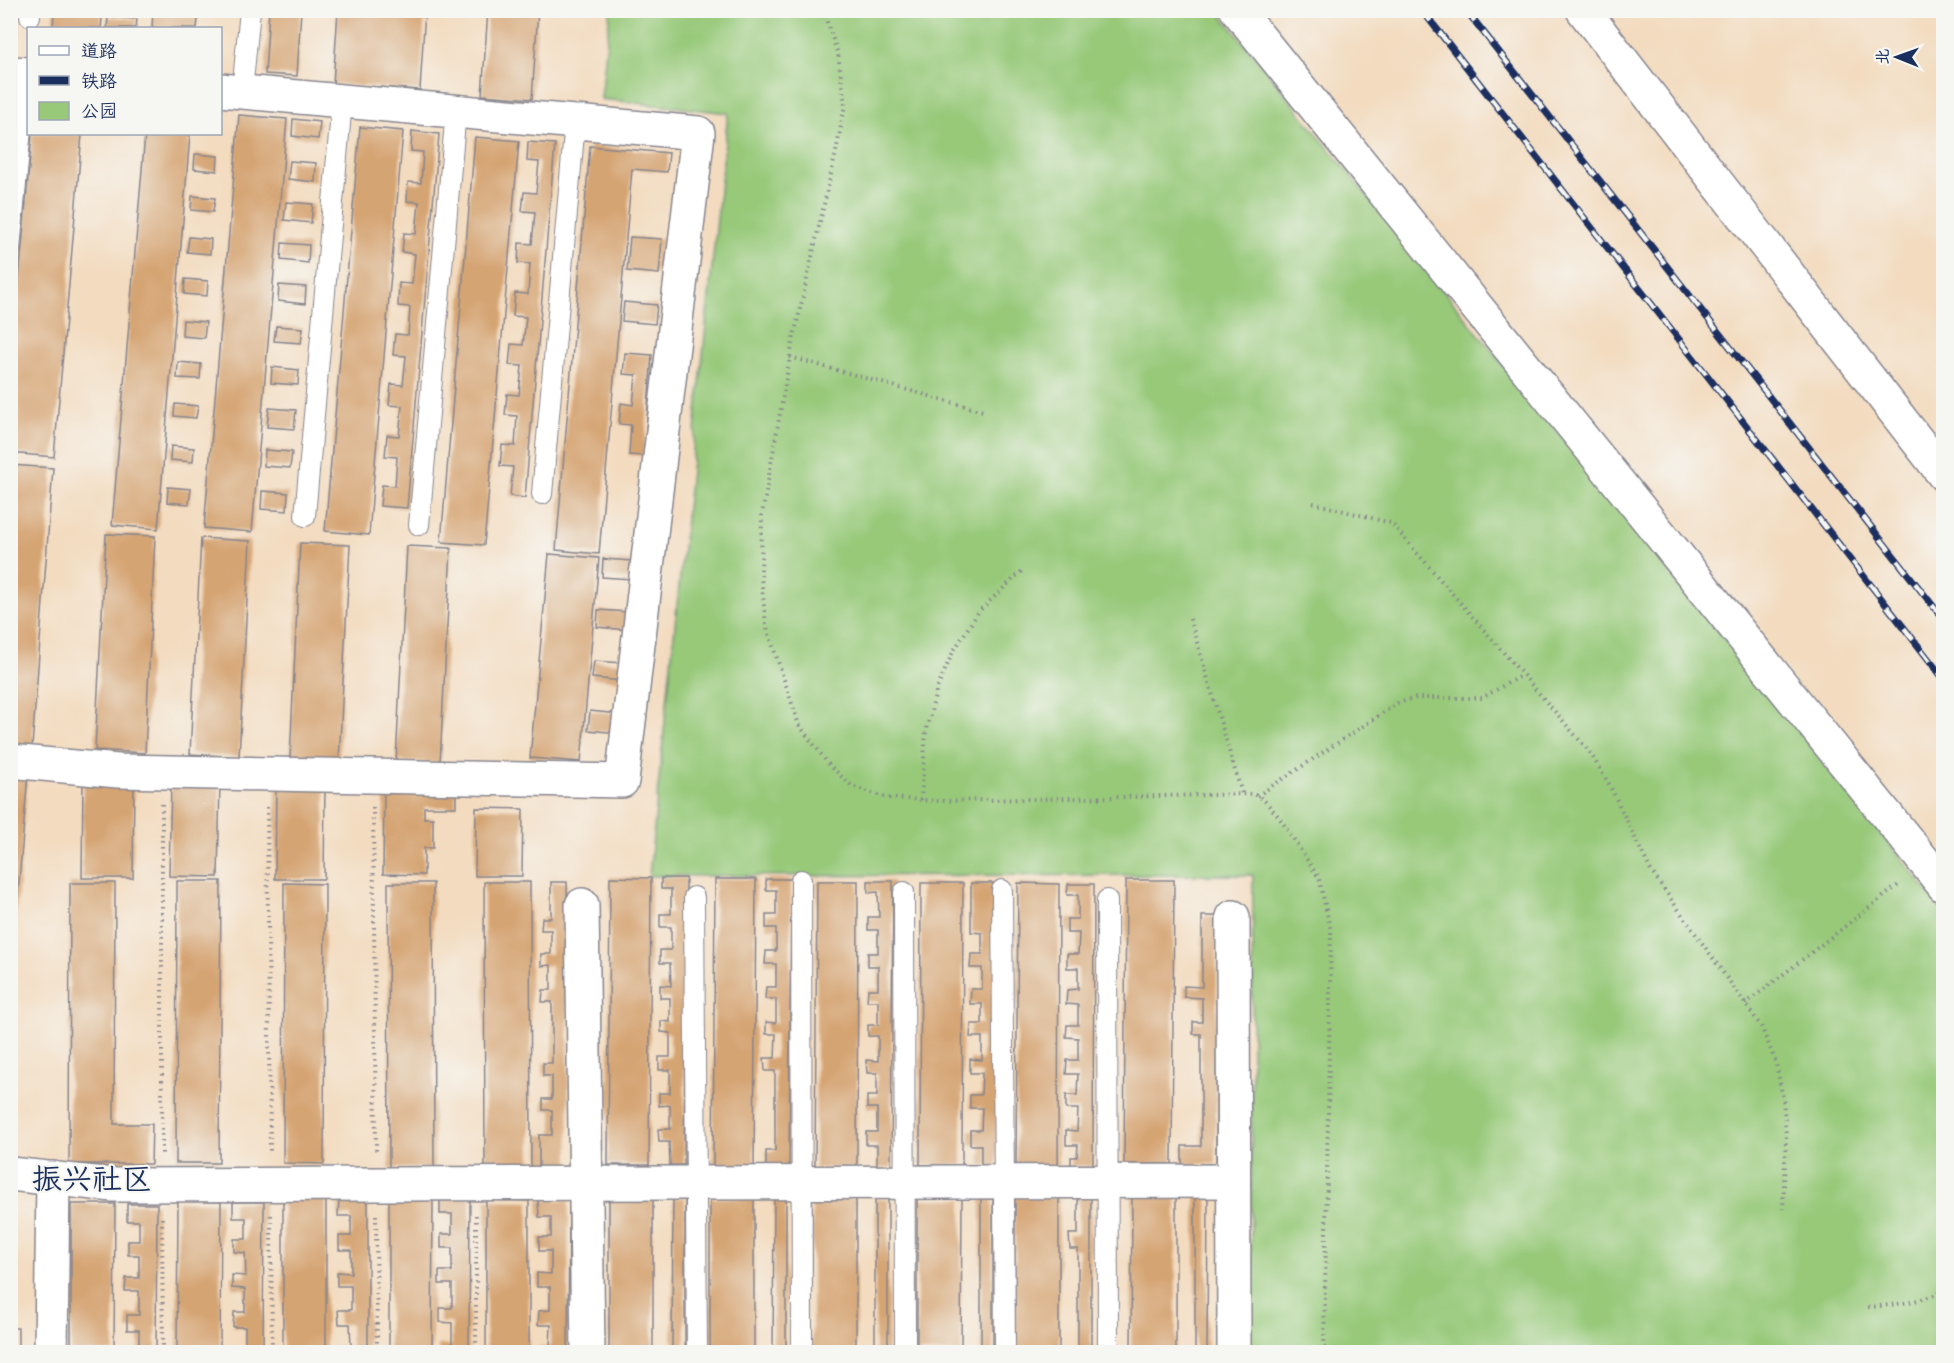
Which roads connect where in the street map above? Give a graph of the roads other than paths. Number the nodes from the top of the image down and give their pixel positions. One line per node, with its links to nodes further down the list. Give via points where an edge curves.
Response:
1 (250, 10): 5 (lane)
2 (1237, 10): 15 (street)
3 (1583, 10): 10 (street)
4 (22, 74): 9 (lane)
5 (231, 91): 6 (street)
6 (342, 101): 7 (street); 12 (lane)
7 (456, 111): 8 (street); 13 (lane)
8 (575, 122): 11 (lane); 14 (street, via 698,133 622,781 118,771)
9 (10, 249)
10 (1944, 475)
11 (542, 494)
12 (305, 516)
13 (419, 525)
14 (10, 761)
15 (1935, 875)
16 (801, 880): 30 (lane)
17 (1002, 890): 27 (lane)
18 (904, 891): 31 (lane)
19 (694, 897): 29 (lane)
20 (1107, 900): 25 (lane)
21 (582, 905): 28 (street)
22 (1233, 917): 26 (street)
23 (10, 1174): 24 (street)
24 (53, 1178): 28 (street, via 113,1185); 32 (street)
25 (1107, 1181): 26 (street); 27 (street); 38 (lane)
26 (1233, 1181): 39 (street)
27 (1004, 1182): 31 (street); 37 (lane)
28 (586, 1183): 29 (street); 33 (street)
29 (696, 1183): 30 (street); 34 (lane)
30 (802, 1183): 31 (street); 35 (lane)
31 (905, 1183): 36 (lane)
32 (51, 1353)
33 (588, 1353)
34 (697, 1353)
35 (802, 1353)
36 (905, 1353)
37 (1005, 1353)
38 (1108, 1353)
39 (1234, 1353)

